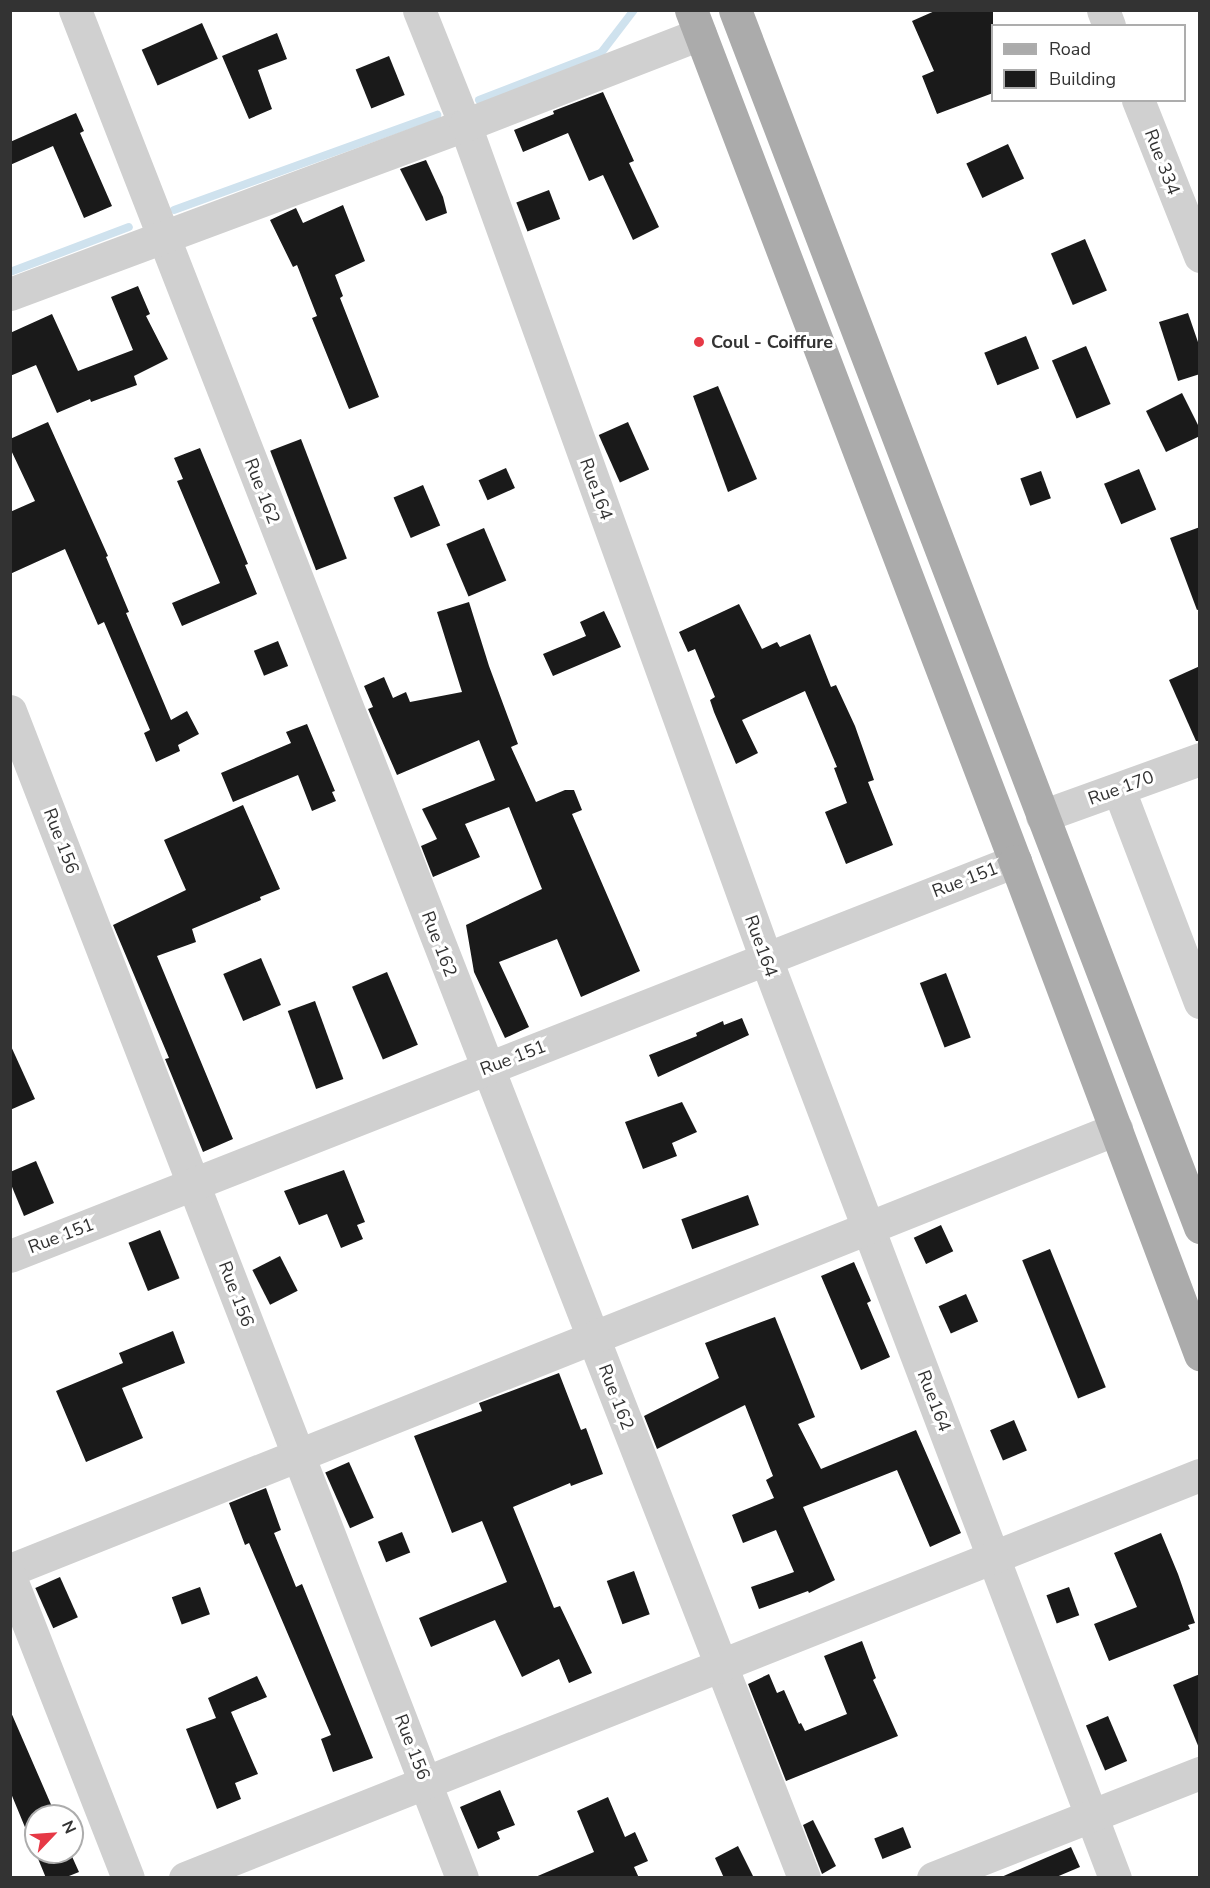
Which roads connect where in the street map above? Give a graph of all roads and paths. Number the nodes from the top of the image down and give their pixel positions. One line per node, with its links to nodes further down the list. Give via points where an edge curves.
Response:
1 (75, 10): 7 (street, Rue 162)
2 (419, 10): 6 (street, Rue164)
3 (735, 10): 13 (main road)
4 (696, 22): 6 (street); 14 (main road)
5 (1139, 102): 8 (street, Rue 334)
6 (465, 125): 7 (street); 15 (street, Rue164)
7 (163, 237): 9 (street); 17 (street, Rue 162)
8 (1200, 256)
9 (10, 294)
10 (10, 711): 19 (street, Rue 156)
11 (1200, 759): 12 (street, Rue 170)
12 (1119, 790): 13 (street, Rue 170); 16 (street)
13 (1042, 816): 20 (main road)
14 (1015, 861): 15 (street, Rue 151); 18 (main road)
15 (766, 959): 17 (street, Rue 151); 21 (street, Rue164)
16 (1200, 1002)
17 (488, 1068): 19 (street, Rue 151); 23 (street, Rue 162)
18 (1116, 1129): 21 (street); 24 (main road)
19 (194, 1184): 22 (street, Rue 151); 25 (street, Rue 156)
20 (1200, 1227)
21 (868, 1228): 23 (street); 27 (street, Rue164)
22 (10, 1256)
23 (593, 1338): 25 (street); 30 (street, Rue 162)
24 (1200, 1354)
25 (299, 1455): 28 (street); 32 (street, Rue 156)
26 (1200, 1475): 27 (street)
27 (993, 1557): 30 (street); 33 (street, Rue164)
28 (10, 1570)
29 (10, 1577): 34 (street)
30 (721, 1665): 32 (street); 37 (street, Rue 162)
31 (1200, 1773): 33 (street)
32 (425, 1782): 35 (street); 36 (street, Rue 156)
33 (1092, 1815): 38 (street); 39 (street, Rue164)
34 (128, 1878)
35 (185, 1878)
36 (462, 1878)
37 (804, 1878)
38 (933, 1878)
39 (1115, 1878)

